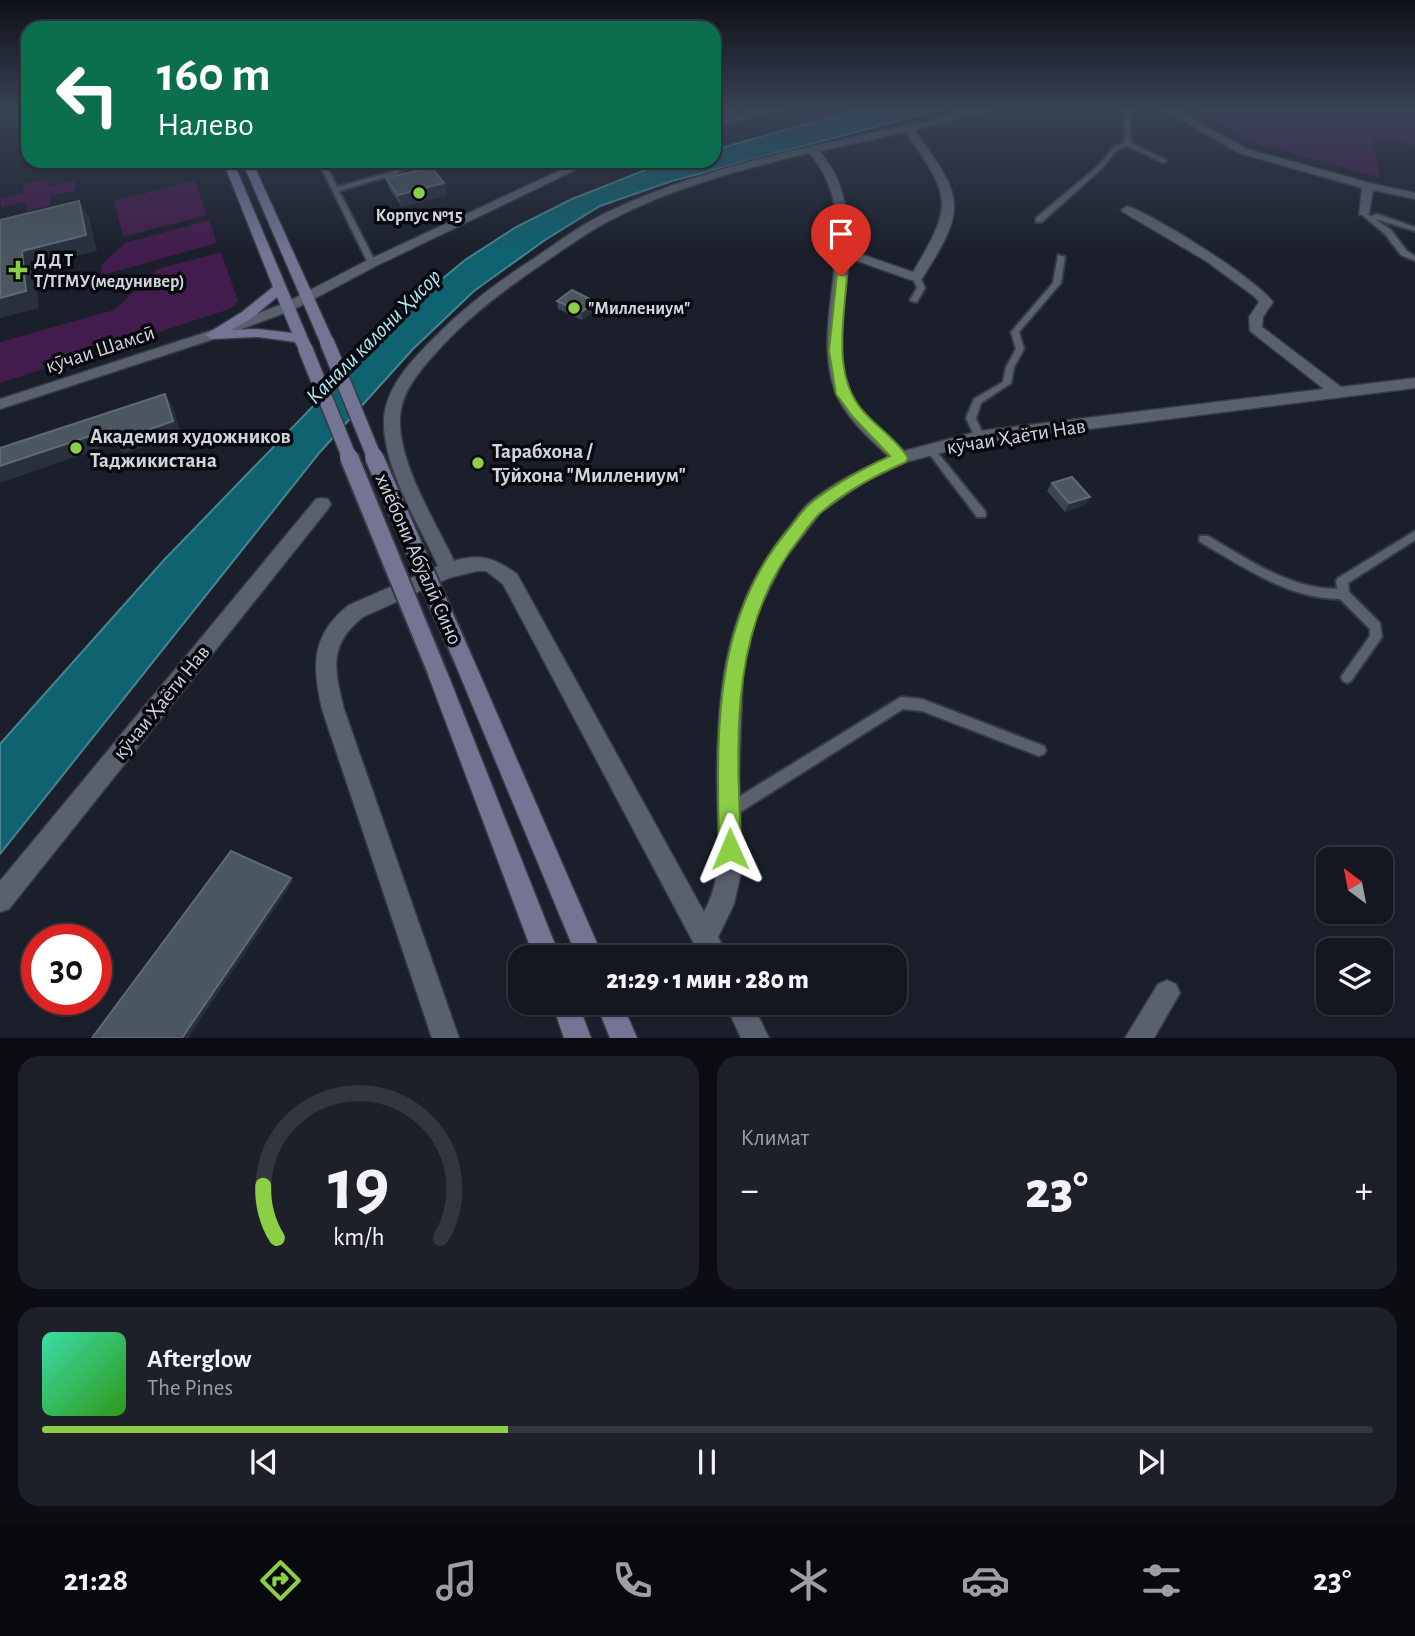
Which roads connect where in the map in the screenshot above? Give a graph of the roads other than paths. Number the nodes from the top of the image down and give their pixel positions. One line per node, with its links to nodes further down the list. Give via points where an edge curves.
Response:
1 (785, 158): 41 (street, via 699,181 616,212 494,290 426,355 398,393 392,435)
2 (819, 158): 20 (street, via 832,175 839,197)
3 (928, 158): 24 (street, via 946,186 950,202 938,239)
4 (1107, 158): 18 (lane)
5 (1159, 158): 7 (lane)
6 (1270, 158): 13 (street)
7 (1164, 161)
8 (232, 168): 25 (main road, хиёбони Абӯалӣ Сино)
9 (250, 168): 26 (main road, хиёбони Абӯалӣ Сино)
10 (325, 168): 14 (lane)
11 (402, 168): 14 (lane)
12 (574, 168): 23 (street, кӯчаи Шамсӣ)
13 (1368, 186): 15 (street); 17 (street)
14 (337, 189): 23 (lane)
15 (1415, 196)
16 (1127, 211): 32 (street, via 1210,258 1260,294 1266,302 1255,328)
17 (1363, 213): 19 (lane); 22 (lane)
18 (1039, 220)
19 (1415, 229)
20 (842, 252): 24 (street); 36 (street, via 835,351 843,394)
21 (1061, 257): 34 (lane, via 1057,283 1015,332 1020,349 1007,383 976,401 971,418)
22 (1415, 259)
23 (372, 263): 26 (street, кӯчаи Шамсӣ)
24 (916, 277): 27 (lane, via 921,288)
25 (280, 288): 28 (main road, хиёбони Абӯалӣ Сино); 29 (main road)
26 (309, 298): 28 (street, кӯчаи Шамсӣ); 48 (main road, хиёбони Абӯалӣ Сино, bridge)
27 (914, 300)
28 (288, 307): 29 (street, кӯчаи Шамсӣ); 30 (main road, хиёбони Абӯалӣ Сино)
29 (212, 335): 30 (main road, via 258,333); 33 (street, кӯчаи Шамсӣ)
30 (302, 343): 47 (main road, хиёбони Абӯалӣ Сино, bridge)
31 (1415, 383): 32 (street, кӯчаи Ҳаёти Нав)
32 (1336, 391): 34 (street, кӯчаи Ҳаёти Нав)
33 (0, 404)
34 (979, 437): 35 (street, кӯчаи Ҳаёти Нав)
35 (930, 449): 36 (street, кӯчаи Ҳаёти Нав); 38 (lane)
36 (901, 458): 45 (street, кӯчаи Ҳаёти Нав, via 858,478 816,508 777,555 761,583 747,613 733,670)
37 (322, 504): 46 (street, кӯчаи Ҳаёти Нав)
38 (981, 514)
39 (1415, 535): 42 (lane, via 1342,581)
40 (1204, 540): 42 (lane, via 1297,589 1323,596)
41 (449, 570): 49 (street, via 486,563 510,579); 55 (street, via 343,619 331,637 325,676)
42 (1343, 594): 43 (lane, via 1376,627 1376,637)
43 (1348, 677)
44 (1039, 750): 45 (lane, via 922,705 901,703)
45 (729, 811): 50 (street, кӯчаи Ҳаёти Нав, via 728,885)
46 (0, 900)
47 (542, 945)
48 (585, 945)
49 (709, 945)
50 (710, 945)
51 (1167, 993): 59 (street)
52 (569, 1015): 56 (main road)
53 (614, 1015): 57 (main road)
54 (744, 1015): 58 (street)
55 (446, 1038)
56 (578, 1038)
57 (624, 1038)
58 (756, 1038)
59 (1138, 1038)

